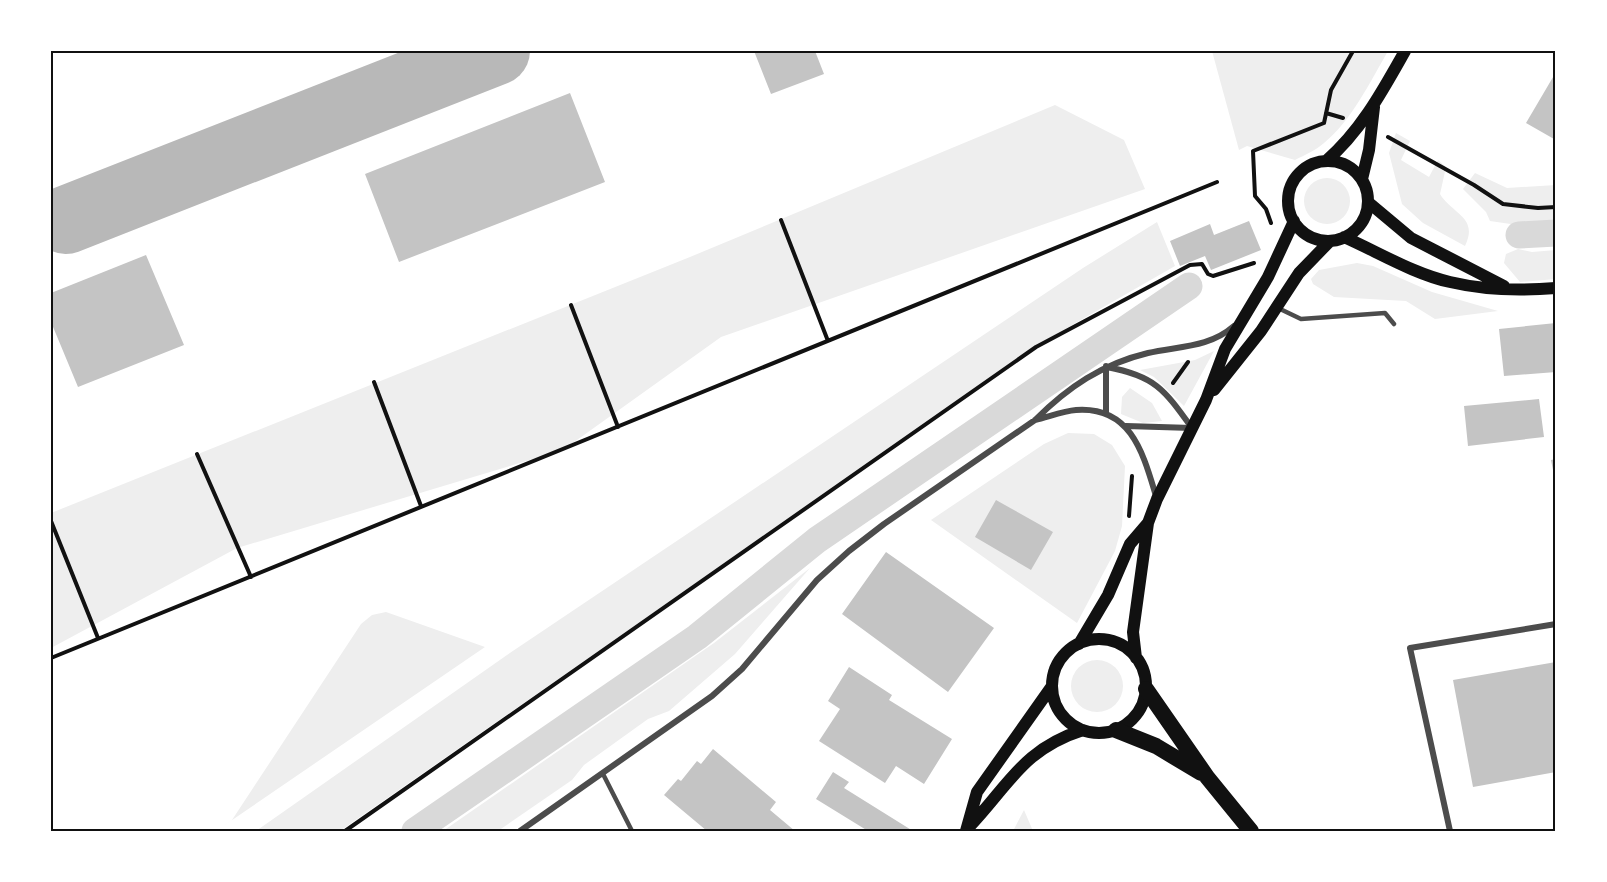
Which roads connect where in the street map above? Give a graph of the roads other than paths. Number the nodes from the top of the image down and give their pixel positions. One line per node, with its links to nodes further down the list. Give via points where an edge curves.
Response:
1 (1405, 51): 2 (main road)
2 (1366, 126): 3 (main road); 4 (main road)
3 (1326, 161): 4 (main road, via 1347,165); 6 (main road, via 1306,168 1292,186 1289,203)
4 (1362, 179): 5 (main road)
5 (1368, 202): 7 (main road, via 1361,223); 9 (main road, via 1411,237)
6 (1294, 221): 8 (main road, via 1314,238); 12 (main road, via 1268,277)
7 (1344, 237): 8 (main road); 9 (main road, via 1448,282)
8 (1330, 241): 11 (main road, via 1299,273)
9 (1508, 288): 10 (main road)
10 (1556, 288)
11 (1275, 307): 13 (lane, via 1301,320 1385,313); 15 (main road, via 1261,331)
12 (1243, 318): 14 (street, via 1226,333 1202,344 1149,353); 15 (main road, via 1225,349)
13 (1394, 324)
14 (1106, 366): 16 (street); 17 (street, via 1064,393); 19 (street, via 1130,371 1161,387)
15 (1206, 400): 19 (main road)
16 (1106, 414): 17 (street, via 1074,410); 18 (street)
17 (1035, 420): 29 (street, via 849,551 817,580 749,661 712,696)
18 (1126, 426): 19 (street); 20 (street, via 1145,460)
19 (1192, 428): 20 (main road)
20 (1157, 499): 21 (main road)
21 (1149, 523): 23 (main road, via 1130,544 1108,596); 24 (main road, via 1133,632)
22 (1556, 624): 35 (street, via 1410,648)
23 (1079, 644): 24 (main road, via 1110,641 1125,647); 25 (main road, via 1059,661)
24 (1136, 658): 26 (main road)
25 (1052, 686): 27 (main road, via 1060,713); 33 (main road, via 977,792)
26 (1146, 689): 28 (main road, via 1137,713); 30 (highway)
27 (1083, 730): 28 (main road); 33 (main road, via 1037,751)
28 (1116, 730): 30 (highway, via 1156,746)
29 (603, 774): 31 (street); 32 (lane)
30 (1207, 777): 34 (highway)
31 (520, 831)
32 (632, 831)
33 (966, 831)
34 (1251, 831)
35 (1450, 831)

